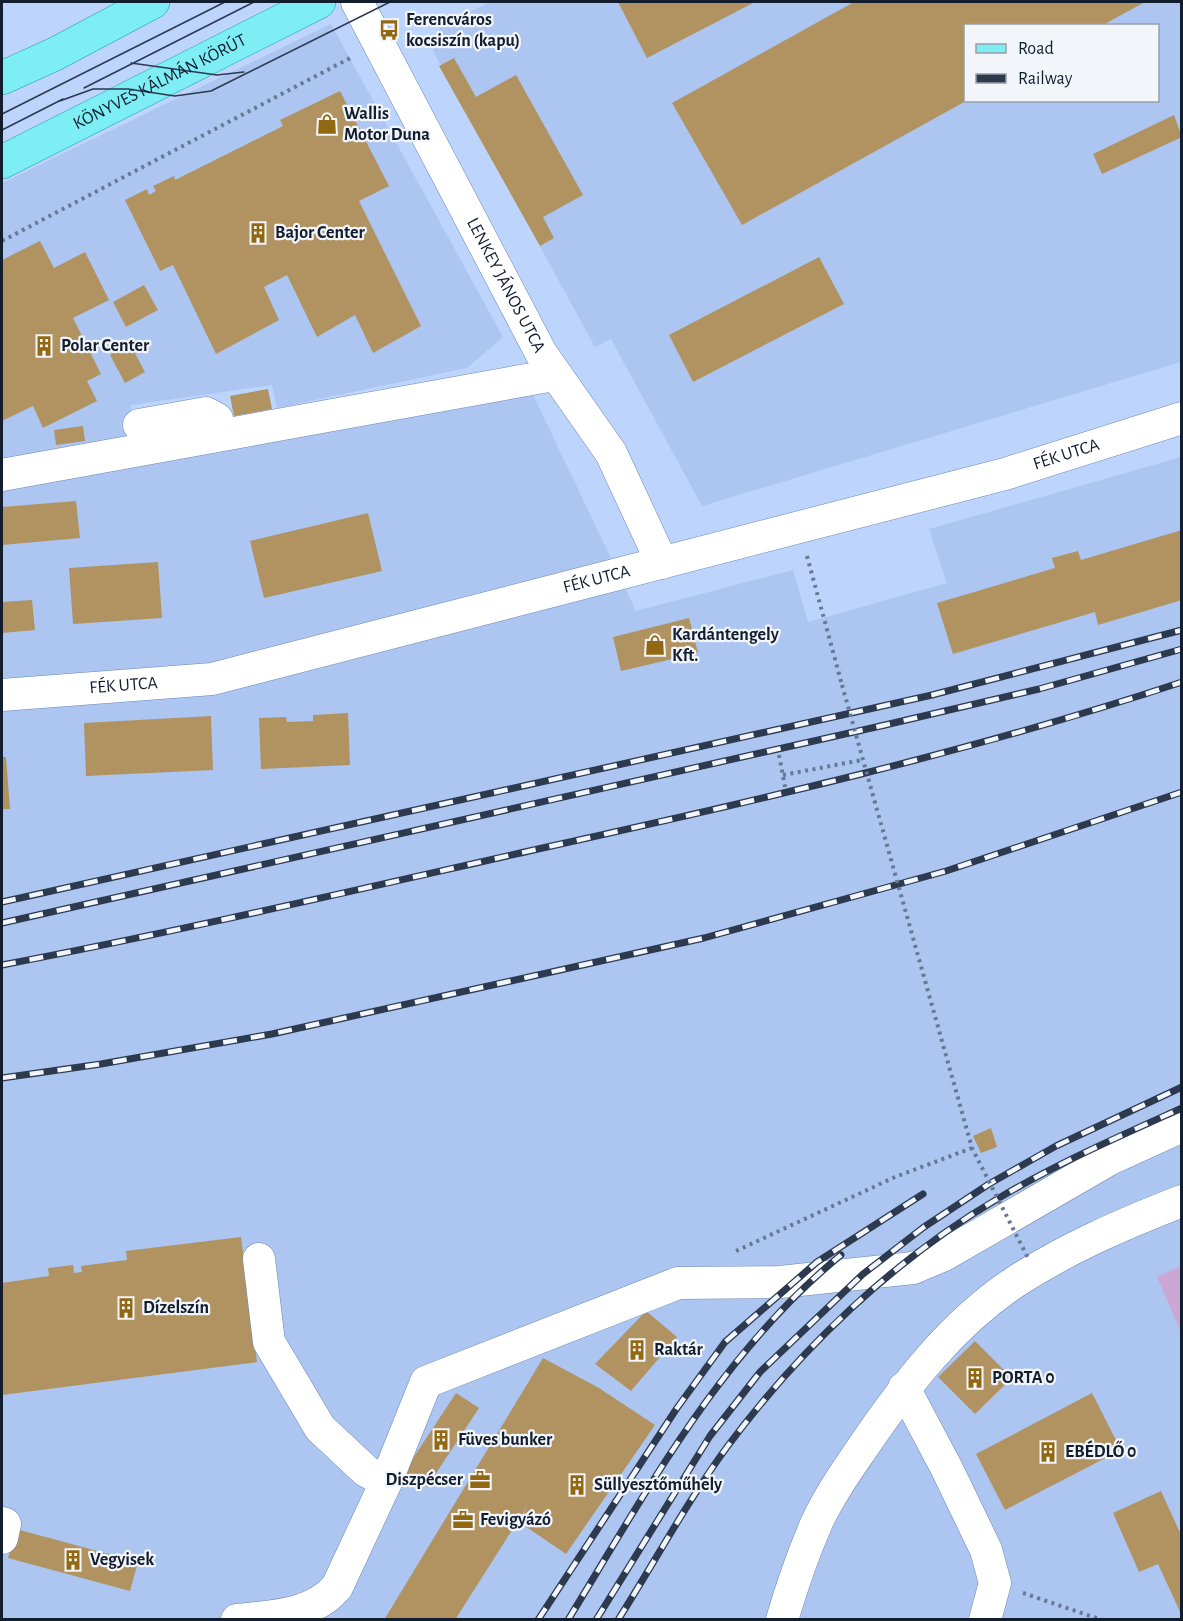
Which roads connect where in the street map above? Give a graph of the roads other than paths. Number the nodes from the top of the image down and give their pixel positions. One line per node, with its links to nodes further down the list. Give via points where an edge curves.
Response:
1 (153, 2): 4 (main road)
2 (319, 2): 5 (main road, KÖNYVES KÁLMÁN KÖRÚT)
3 (357, 2): 6 (street, LENKEY JÁNOS UTCA)
4 (2, 78)
5 (2, 162)
6 (554, 375): 9 (street); 11 (street, LENKEY JÁNOS UTCA, via 611,453)
7 (1182, 418): 11 (street, FÉK UTCA, via 1005,474)
8 (138, 425): 9 (street, via 206,413 217,419)
9 (221, 435): 10 (street)
10 (2, 475)
11 (662, 563): 12 (street, FÉK UTCA, via 212,680)
12 (2, 695)
13 (1182, 1126): 17 (street, via 1110,1159 944,1255 913,1268 780,1282 678,1283 426,1382)
14 (1182, 1202): 16 (street, via 1082,1243 1014,1283 965,1321)
15 (259, 1259): 17 (street, via 269,1342 320,1428 366,1471)
16 (904, 1388): 21 (street, via 818,1519); 22 (street, via 986,1550 995,1583)
17 (386, 1482): 20 (street, via 345,1573 327,1598 279,1616)
18 (2, 1523): 19 (street)
19 (2, 1538)
20 (237, 1620)
21 (782, 1620)
22 (985, 1620)

